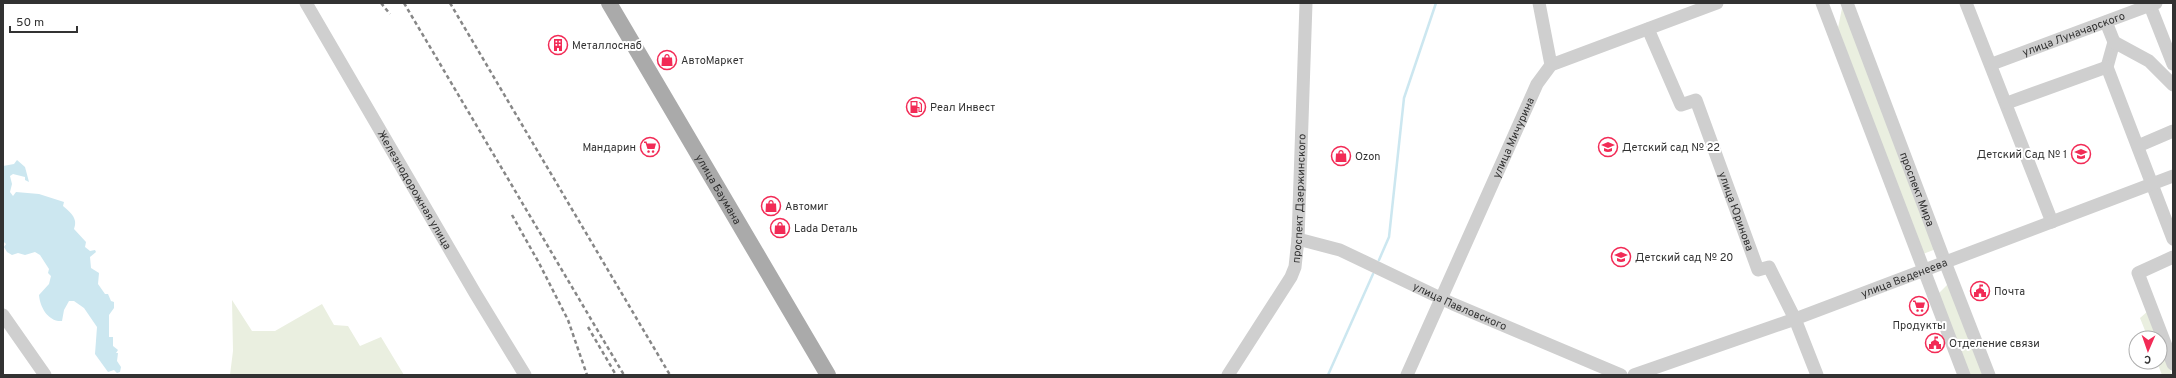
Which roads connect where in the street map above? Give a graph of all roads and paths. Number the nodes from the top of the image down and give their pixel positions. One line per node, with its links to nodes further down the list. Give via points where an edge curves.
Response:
1 (306, 3): 34 (street, Железнодорожная улица)
2 (609, 3): 35 (main road, улица Баумана)
3 (1306, 3): 24 (street, проспект Дзержинского)
4 (1539, 3): 15 (street)
5 (1717, 3): 11 (street)
6 (1822, 3): 28 (street, проспект Мира)
7 (1847, 3): 27 (street, проспект Мира)
8 (1966, 3): 13 (street)
9 (2152, 4): 10 (street, улица Луначарского); 14 (street)
10 (2106, 22): 12 (street); 13 (street, улица Луначарского)
11 (1648, 29): 15 (street); 31 (street, улица Юринова, via 1681,106 1696,100 1758,270 1769,267)
12 (2114, 42): 16 (street); 17 (street, via 2149,61)
13 (1992, 64): 18 (street)
14 (2173, 64)
15 (1551, 65): 29 (street, улица Мичурина, via 1537,84)
16 (2107, 67): 18 (street); 20 (street)
17 (2173, 85)
18 (2007, 103): 23 (street)
19 (2173, 130): 20 (street)
20 (2138, 146): 22 (street)
21 (2173, 176): 22 (street, улица Веденеева)
22 (2152, 184): 23 (street, улица Веденеева); 25 (street)
23 (2052, 222): 27 (street, улица Веденеева)
24 (1298, 239): 29 (street, улица Павловского, via 1340,250); 36 (street, проспект Дзержинского, via 1295,267 1291,277)
25 (2173, 239)
26 (2173, 257): 32 (street, via 2138,273)
27 (1945, 262): 28 (street, улица Веденеева); 42 (street, проспект Мира)
28 (1925, 270): 31 (street, улица Веденеева); 41 (street, проспект Мира)
29 (1441, 298): 37 (street, улица Мичурина); 38 (street, улица Павловского)
30 (3, 315): 33 (street)
31 (1795, 319): 39 (street, улица Веденеева); 40 (street, улица Юринова)
32 (2173, 364)
33 (45, 375)
34 (525, 375)
35 (828, 375)
36 (1228, 375)
37 (1407, 375)
38 (1621, 375)
39 (1634, 375)
40 (1817, 375)
41 (1964, 375)
42 (1989, 375)

